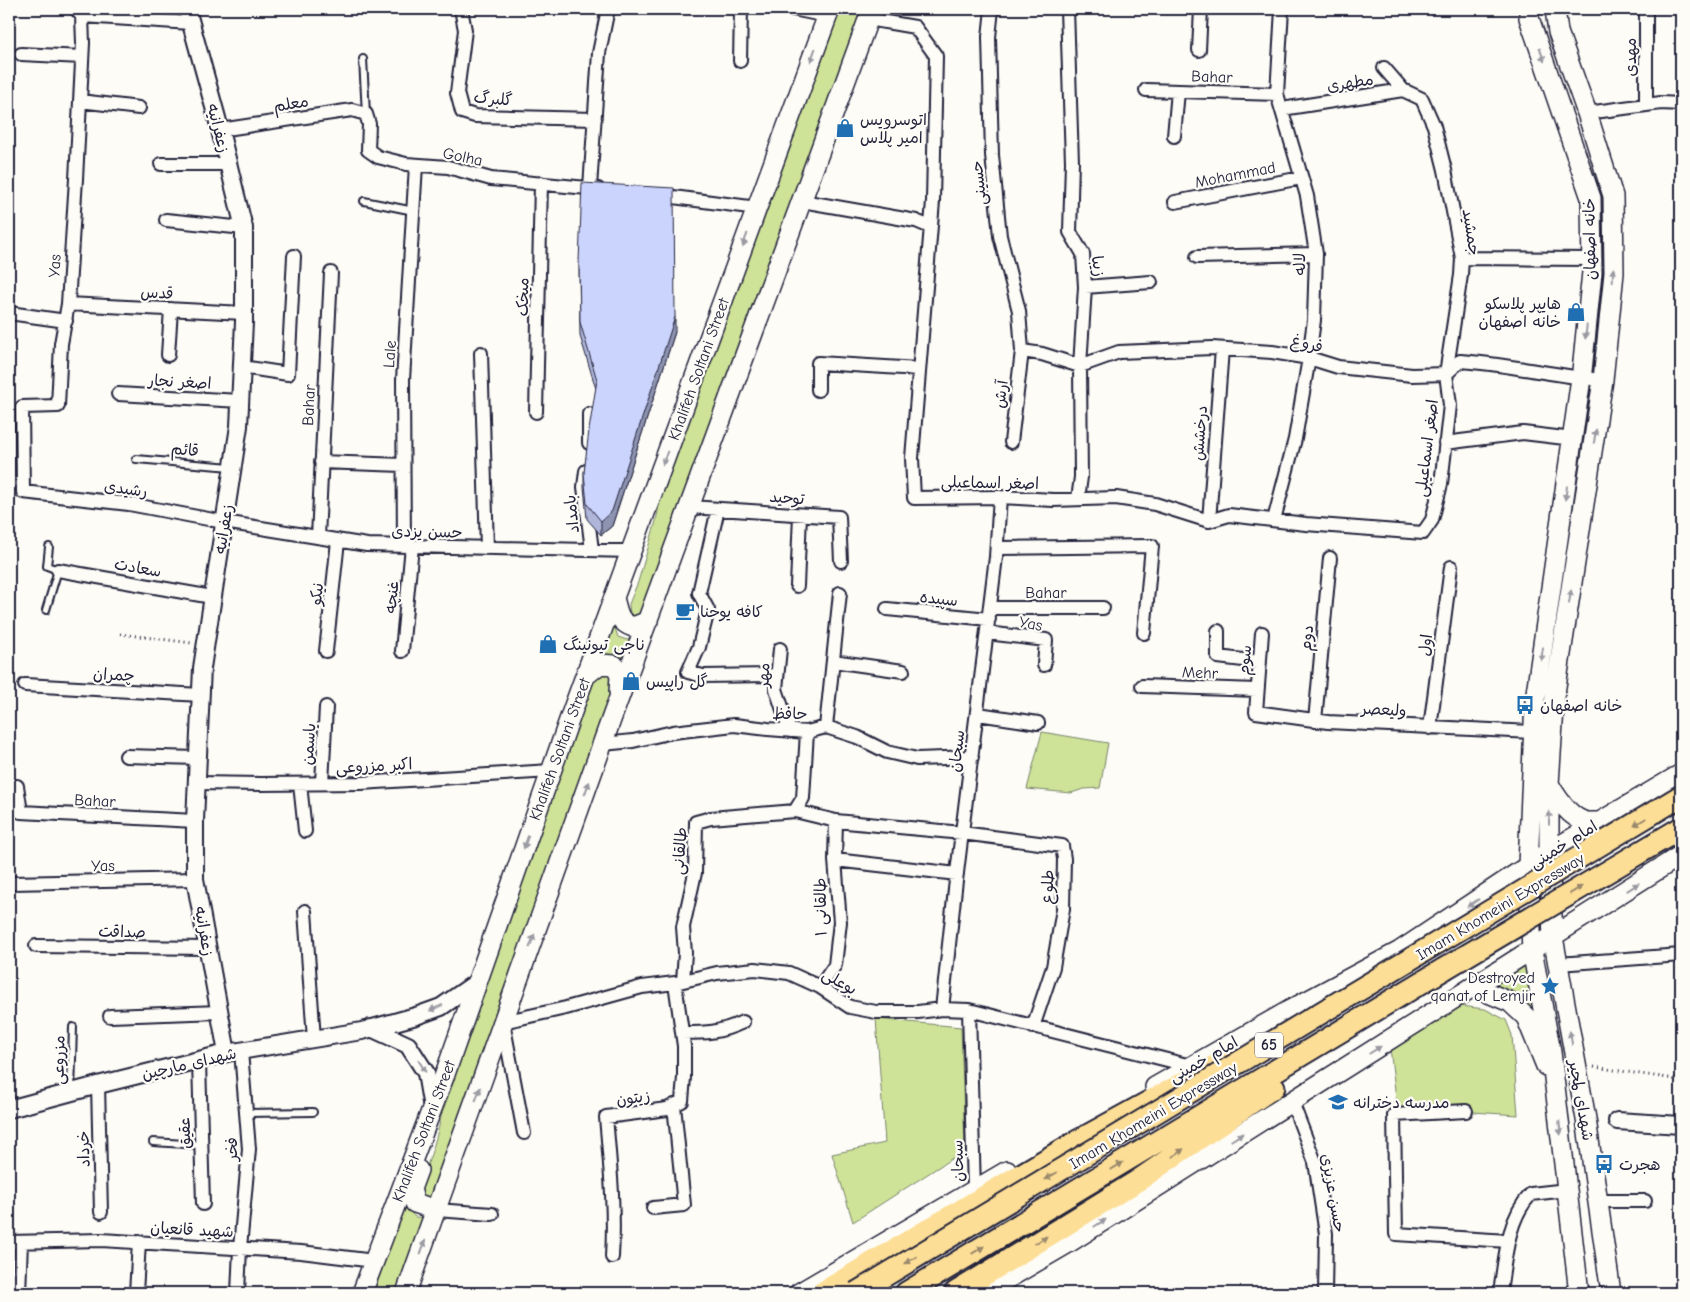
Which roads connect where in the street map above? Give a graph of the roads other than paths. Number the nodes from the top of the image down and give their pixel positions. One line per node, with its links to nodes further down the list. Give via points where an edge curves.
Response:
1 (461, 9): 33 (street, گلبرگ, via 465,30 457,93 462,112 475,116)
2 (608, 9): 33 (street, via 599,53)
3 (741, 9): 20 (street)
4 (793, 9): 13 (street)
5 (992, 9): 66 (street, حسینی, via 989,38 992,155 1000,236 1019,311)
6 (1068, 9): 59 (street, زیبا, via 1072,162 1070,232 1083,254)
7 (1201, 9): 16 (street)
8 (1282, 9): 25 (street, لاله)
9 (1529, 9): 56 (main road, خانه اصفهان, one-way to 56, via 1529,18 1591,198)
10 (1555, 9): 31 (main road, خانه اصفهان, via 1558,32)
11 (1646, 9): 28 (street, مهدی)
12 (79, 12): 15 (street); 18 (street, Yas)
13 (828, 12): 47 (main road, Khalifeh Soltani Street, one-way to 47)
14 (870, 14): 45 (main road); 50 (street, اصغر اسماعیلی, via 915,27 936,56)
15 (189, 16): 34 (street, زعفرانیه)
16 (1199, 50)
17 (21, 54): 18 (street)
18 (82, 57): 26 (street, Yas)
19 (363, 59): 32 (lane)
20 (740, 61)
21 (1384, 68): 23 (street)
22 (1146, 90): 24 (street, Bahar)
23 (1403, 90): 30 (street, مطهری); 55 (street, جمشید, via 1422,99 1434,126)
24 (1178, 91): 25 (street, Bahar); 35 (street)
25 (1277, 94): 30 (street, لاله)
26 (80, 102): 29 (street); 60 (street, Yas)
27 (1681, 104): 28 (street)
28 (1646, 105): 31 (street)
29 (139, 108)
30 (1282, 109): 39 (street, لاله)
31 (1586, 113): 75 (main road, خانه اصفهان, one-way to 31, via 1614,273 1613,196)
32 (366, 114): 34 (street, معلم, via 352,110); 38 (street, Golha, via 368,150 378,157)
33 (595, 119): 41 (street)
34 (220, 130): 37 (street, زعفرانیه)
35 (1174, 136)
36 (161, 164): 37 (street)
37 (228, 164): 51 (street, زعفرانیه)
38 (416, 165): 40 (street, Golha, via 448,167 491,179); 48 (street, Lale)
39 (1301, 178): 46 (street, Mohammad); 52 (street, لاله)
40 (541, 183): 41 (street, Golha); 79 (street, میخک)
41 (590, 188): 42 (street, Golha)
42 (610, 190)
43 (649, 194): 47 (street)
44 (364, 201): 48 (lane)
45 (802, 201): 50 (street, via 916,221); 91 (main road)
46 (1175, 202)
47 (757, 208): 104 (main road, Khalifeh Soltani Street, one-way to 104)
48 (414, 210): 86 (street, Lale, via 403,380)
49 (166, 220): 51 (street)
50 (930, 227): 72 (street, اصغر اسماعیلی)
51 (244, 228): 63 (street, زعفرانیه)
52 (1316, 254): 54 (street); 69 (street, لاله)
53 (294, 256): 71 (street, via 288,374)
54 (1197, 257)
55 (1462, 258): 56 (street); 73 (street, جمشید)
56 (1592, 259): 74 (main road, خانه اصفهان, one-way to 74)
57 (331, 274): 85 (street, Bahar)
58 (1151, 282): 59 (street)
59 (1085, 287): 70 (street, زیبا)
60 (68, 304): 61 (street, قدس); 64 (street, Yas)
61 (171, 309): 63 (street, قدس); 68 (street)
62 (9, 313): 64 (street)
63 (244, 313): 71 (street, زعفرانیه)
64 (66, 321): 88 (street, Yas, via 58,406 22,407)
65 (1222, 349): 69 (street, فروغ); 70 (street, فروغ, via 1119,352); 95 (street, درخشش)
66 (1022, 351): 70 (street); 82 (street, آرش)
67 (481, 353): 101 (street)
68 (168, 355)
69 (1309, 358): 73 (street, فروغ, via 1338,367 1412,375); 94 (street, لاله, via 1295,439)
70 (1080, 366): 90 (street, زیبا, via 1081,477)
71 (242, 367): 78 (street, زعفرانیه)
72 (919, 369): 76 (street, via 818,363); 89 (street, اصغر اسماعیلی, via 912,458 914,498)
73 (1446, 374): 74 (street, via 1460,361); 83 (street, اصغر اسماعیلی, via 1450,405)
74 (1581, 379): 75 (street); 81 (main road, خانه اصفهان)
75 (1603, 380): 149 (main road, خانه اصفهان, one-way to 75, via 1555,693)
76 (818, 390)
77 (118, 394): 78 (street, اصغر نجار)
78 (240, 400): 87 (street, زعفرانیه)
79 (536, 412)
80 (589, 414): 103 (street, بامداد, via 584,487)
81 (1573, 438): 83 (street, via 1523,433); 144 (main road, خانه اصفهان, one-way to 144)
82 (1011, 442)
83 (1445, 442): 94 (street, اصغر اسماعیلی, via 1441,484 1432,520 1423,533)
84 (136, 459): 87 (lane, قائم)
85 (321, 462): 86 (street); 97 (street, Bahar)
86 (403, 465): 99 (street, Lale)
87 (233, 467): 96 (street, زعفرانیه)
88 (23, 492): 96 (street, رشیدی, via 129,504)
89 (1000, 497): 90 (street, اصغر اسماعیلی); 102 (street, سبحان)
90 (1078, 499): 95 (street, اصغر اسماعیلی, via 1116,498 1154,504)
91 (690, 507): 92 (street, توحید); 117 (main road)
92 (718, 509): 93 (street, توحید); 129 (street, via 699,593 708,610 699,647 688,672 703,676)
93 (800, 515): 106 (street, توحید, via 838,518); 109 (street)
94 (1274, 520): 95 (street, اصغر اسماعیلی, via 1229,515)
95 (1209, 521)
96 (224, 522): 97 (street, حسن یزدی); 111 (street, زعفرانیه)
97 (318, 537): 98 (street, حسن یزدی)
98 (338, 540): 99 (street, حسن یزدی, via 367,545); 123 (street, نیکو)
99 (408, 546): 101 (street, حسن یزدی); 124 (street, غنچه)
100 (49, 547): 108 (lane, via 47,566)
101 (487, 548): 103 (street, حسن یزدی)
102 (997, 548): 116 (street, سبحان); 120 (street, via 1152,546)
103 (592, 550): 104 (street, حسن یزدی)
104 (631, 551): 112 (main road, Khalifeh Soltani Street)
105 (1330, 558): 138 (street, دوم)
106 (841, 561)
107 (1451, 567): 141 (street, اول)
108 (58, 570): 111 (street, سعادت); 115 (lane)
109 (797, 586)
110 (840, 594): 125 (street)
111 (212, 597): 134 (street, زعفرانیه)
112 (614, 598): 117 (main road, via 618,614 625,624 633,628); 130 (main road, Khalifeh Soltani Street)
113 (1103, 608): 116 (street, Bahar)
114 (886, 609): 116 (street, سپیده)
115 (46, 610)
116 (990, 614): 119 (street, سبحان)
117 (648, 621): 135 (main road)
118 (1218, 631): 126 (street, via 1218,658)
119 (987, 633): 127 (street, Yas, via 1046,640); 137 (street, سبحان)
120 (1144, 633)
121 (1262, 633): 126 (street, سوم)
122 (780, 649): 129 (street, مهر)
123 (326, 651)
124 (402, 651)
125 (833, 661): 128 (street); 140 (street)
126 (1260, 662): 133 (street, سوم)
127 (1044, 665)
128 (902, 671)
129 (777, 675): 142 (street, مهر, via 776,689)
130 (585, 676): 135 (main road, via 600,664 614,665 620,675); 151 (main road, Khalifeh Soltani Street)
131 (25, 684): 134 (street, چمران)
132 (1142, 686): 133 (street, Mehr)
133 (1257, 690): 138 (street, ولیعصر, via 1256,712)
134 (200, 695): 150 (street, زعفرانیه)
135 (619, 698): 145 (main road)
136 (326, 707): 154 (street, یاسمن)
137 (978, 714): 139 (street); 148 (street, سبحان)
138 (1315, 720): 141 (street, ولیعصر)
139 (1038, 723)
140 (826, 727): 143 (street, حافظ); 148 (street, حافظ, via 857,737 887,752 917,759)
141 (1430, 728): 144 (street, ولیعصر)
142 (790, 731): 143 (street, حافظ); 145 (street, حافظ, via 734,725)
143 (807, 732): 159 (street, via 803,798)
144 (1533, 732): 147 (main road, خانه اصفهان)
145 (603, 744): 192 (main road, one-way to 145)
146 (126, 756): 150 (street)
147 (1532, 756): 149 (main road); 166 (main road, خانه اصفهان)
148 (972, 757): 165 (street, سبحان)
149 (1552, 757): 156 (main road, خانه اصفهان)
150 (198, 758): 153 (street, زعفرانیه)
151 (551, 771): 154 (street, اکبر مزروعی); 184 (main road, Khalifeh Soltani Street, one-way to 184)
152 (1681, 774): 162 (main road, امام خمینی)
153 (197, 782): 155 (street, اکبر مزروعی); 160 (street, زعفرانیه)
154 (322, 783): 155 (street, اکبر مزروعی)
155 (300, 784): 164 (street)
156 (1549, 784): 162 (main road, via 1574,816 1586,822); 167 (main road, خانه اصفهان, one-way to 156)
157 (17, 786): 160 (street, Bahar, via 21,812)
158 (1681, 796): 181 (highway, Imam Khomeini Expressway / 65, one-way to 181, bridge)
159 (795, 811): 161 (street, طالقانی); 185 (street, طالقانی, via 696,822 695,873 683,927 685,953)
160 (194, 821): 172 (street, زعفرانیه)
161 (836, 821): 165 (street, طالقانی); 169 (street, طالقانی ۱)
162 (1600, 822): 167 (main road, امام خمینی)
163 (1681, 828): 183 (highway, Imam Khomeini Expressway / 65, one-way to 163, bridge)
164 (305, 831)
165 (962, 834): 171 (street, سبحان); 195 (street, طلوع, via 1062,846 1060,928 1053,967)
166 (1529, 835): 170 (main road, خانه اصفهان); 174 (main road, via 1521,856)
167 (1549, 852): 170 (main road, امام خمینی); 176 (main road, خانه اصفهان)
168 (1681, 855): 176 (main road, one-way to 168)
169 (834, 860): 171 (street); 186 (street, طالقانی ۱, via 840,922 835,965)
170 (1528, 866): 174 (main road, امام خمینی); 179 (main road, شهدای لمجیر)
171 (957, 874): 188 (street, سبحان)
172 (195, 879): 173 (street, Yas); 178 (street, زعفرانیه)
173 (12, 883)
174 (1500, 885): 201 (main road, امام خمینی, one-way to 201, via 1400,952)
175 (305, 912): 198 (street)
176 (1553, 937): 179 (main road); 182 (main road, شهدای لمجیر)
177 (36, 946): 178 (street, صداقت)
178 (208, 948): 190 (street, زعفرانیه)
179 (1532, 950): 187 (main road); 202 (main road, شهدای لمجیر)
180 (1681, 955): 182 (street)
181 (1419, 956): 240 (highway, via 1076,1142); 241 (highway, Imam Khomeini Expressway / 65, one-way to 241, bridge)
182 (1558, 964): 220 (main road, شهدای لمجیر, one-way to 182)
183 (1444, 969): 242 (highway, Imam Khomeini Expressway / 65, one-way to 183); 243 (highway, one-way to 183, via 1139,1180)
184 (477, 982): 196 (street, شهدای مارچین, one-way to 196, via 441,1007); 207 (main road, Khalifeh Soltani Street)
185 (679, 982): 186 (street, بوعلی, via 755,969 789,973); 192 (street, بوعلی, via 642,987); 197 (street, زیتون)
186 (820, 987): 188 (street, بوعلی, via 850,1007 876,1012)
187 (1474, 987): 202 (main road, via 1510,1002 1526,1017 1544,1063); 205 (main road, one-way to 187)
188 (942, 1009): 189 (street, بوعلی)
189 (969, 1010): 195 (street, بوعلی); 217 (street, سبحان)
190 (220, 1012): 191 (street); 199 (street, زعفرانیه)
191 (110, 1016)
192 (503, 1022): 214 (street); 223 (main road, one-way to 192)
193 (743, 1022): 197 (street, via 727,1030)
194 (73, 1027): 204 (lane, مزروعی)
195 (1033, 1027): 201 (street, بوعلی)
196 (371, 1028): 198 (street, شهدای مارچین); 207 (street, one-way to 207, via 408,1045 426,1073)
197 (682, 1033): 206 (street, زیتون, via 682,1101)
198 (314, 1039): 199 (street, شهدای مارچین)
199 (234, 1052): 200 (street, شهدای مارچین); 211 (street, فخر)
200 (199, 1061): 203 (street, شهدای مارچین); 216 (street, عقیق)
201 (1191, 1066): 217 (main road, امام خمینی)
202 (1554, 1079): 218 (main road, شهدای لمجیر, one-way to 218)
203 (98, 1085): 204 (street, شهدای مارچین); 224 (street, خرداد)
204 (71, 1093): 208 (street, شهدای مارچین)
205 (1292, 1102): 244 (main road, one-way to 205); 245 (street, حسن عزیزی, via 1314,1162 1326,1234)
206 (674, 1105): 222 (street, via 684,1204); 232 (street, زیتون, via 667,1109 606,1118 613,1201)
207 (432, 1108): 223 (main road, via 422,1158 411,1189 415,1203); 233 (main road, Khalifeh Soltani Street)
208 (9, 1110)
209 (1466, 1111): 226 (street, via 1394,1115 1396,1234)
210 (313, 1112): 211 (lane)
211 (246, 1114): 231 (street, فخر, via 249,1149)
212 (1617, 1121): 213 (street)
213 (1681, 1125)
214 (524, 1133)
215 (153, 1142): 216 (lane)
216 (200, 1145): 221 (street, عقیق)
217 (974, 1190): 239 (main road, امام خمینی)
218 (1567, 1190): 226 (street, via 1531,1194 1523,1203); 230 (main road, شهدای لمجیر)
219 (1645, 1200): 220 (street)
220 (1598, 1201): 229 (main road, شهدای لمجیر)
221 (203, 1204)
222 (653, 1208)
223 (436, 1210): 225 (street); 238 (main road, one-way to 223)
224 (101, 1212)
225 (492, 1214)
226 (1508, 1241): 246 (street)
227 (15, 1242): 228 (street, شهید قانعیان); 234 (street)
228 (139, 1242): 231 (street, شهید قانعیان); 235 (street)
229 (1604, 1242): 230 (main road); 248 (main road, شهدای لمجیر)
230 (1573, 1245): 247 (main road, شهدای لمجیر)
231 (240, 1248): 233 (street, شهید قانعیان); 236 (street, فخر)
232 (612, 1257)
233 (374, 1261): 237 (main road, Khalifeh Soltani Street)
234 (19, 1293)
235 (136, 1293)
236 (238, 1293)
237 (362, 1293)
238 (406, 1293)
239 (799, 1293)
240 (821, 1293)
241 (856, 1293)
242 (906, 1293)
243 (955, 1293)
244 (983, 1293)
245 (1325, 1293)
246 (1500, 1293)
247 (1578, 1293)
248 (1611, 1293)

